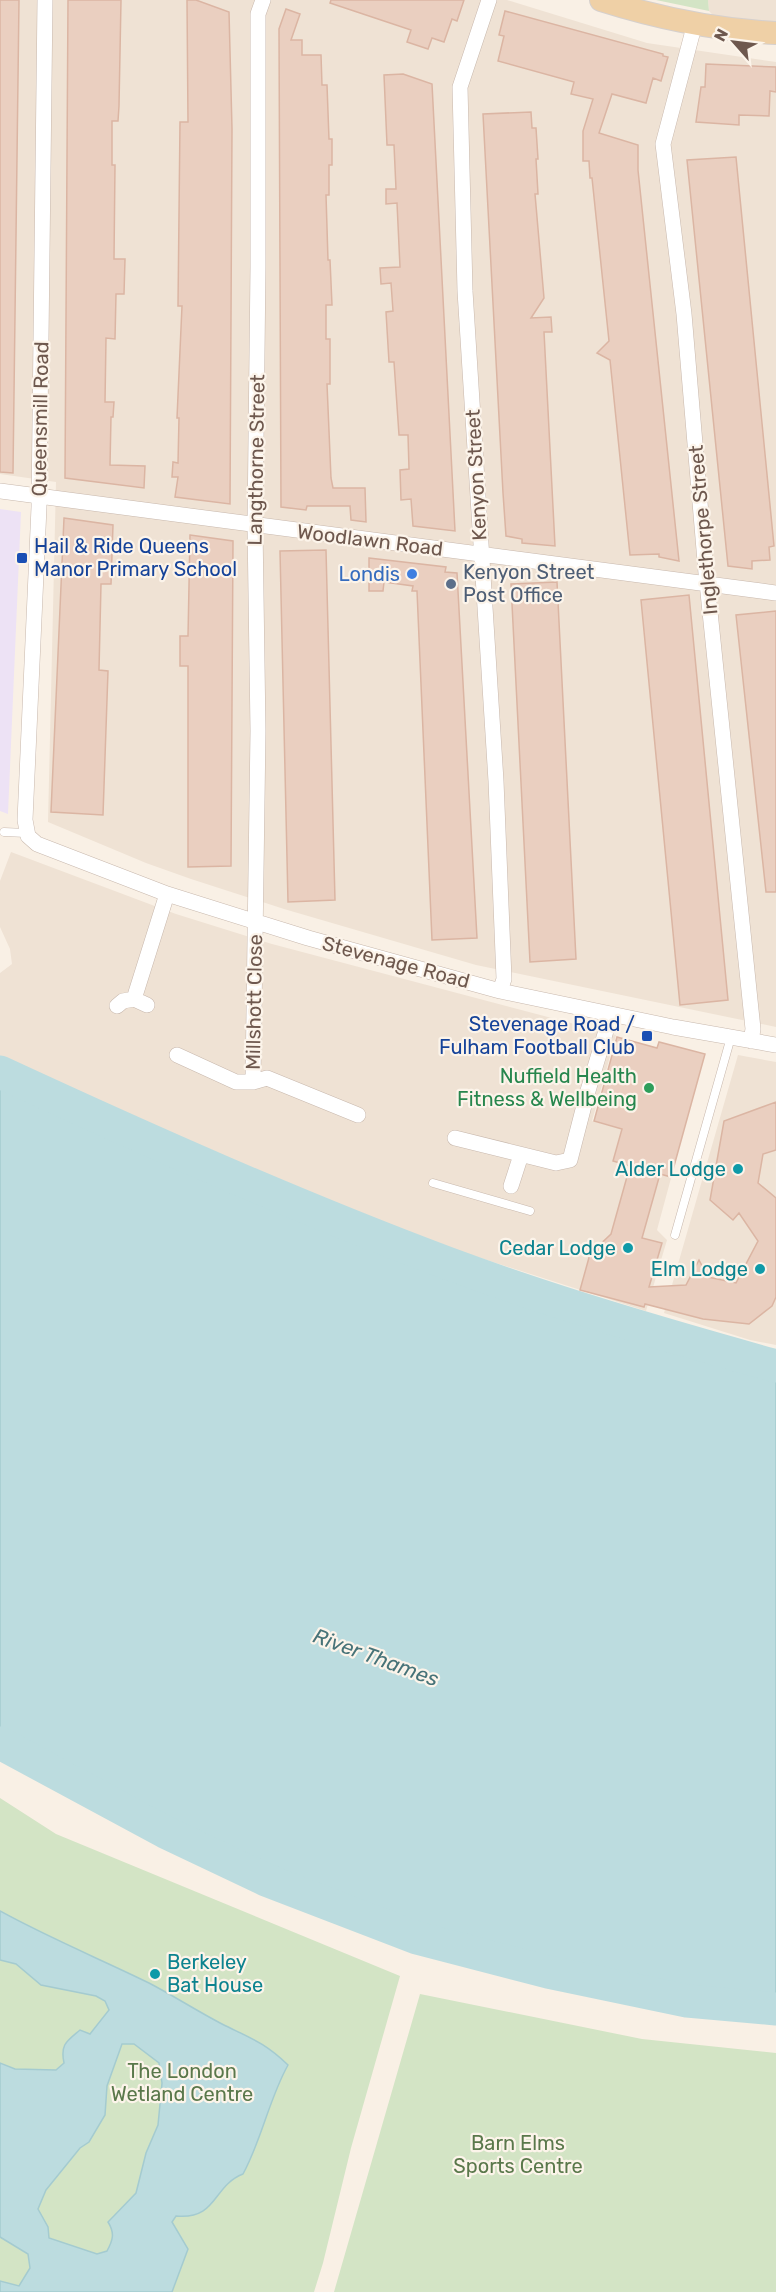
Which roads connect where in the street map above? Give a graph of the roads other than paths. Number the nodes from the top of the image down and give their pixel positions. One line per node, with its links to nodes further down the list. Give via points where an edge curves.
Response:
1 (45, 0): 8 (street, Queensmill Road)
2 (263, 0): 9 (street, Langthorne Street, via 258,14)
3 (489, 0): 10 (street, Kenyon Street, via 460,87 465,291)
4 (601, 0): 5 (main road)
5 (695, 23): 6 (main road); 11 (street, Inglethorpe Street, via 663,144 684,314)
6 (776, 33)
7 (0, 491): 8 (street, Woodlawn Road)
8 (39, 496): 9 (street, Woodlawn Road); 14 (street, Queensmill Road)
9 (255, 526): 10 (street, Woodlawn Road); 16 (street, Langthorne Street)
10 (481, 555): 11 (street, Woodlawn Road); 17 (street, Kenyon Street, via 496,781 504,979)
11 (708, 585): 12 (street, Woodlawn Road); 21 (street, Inglethorpe Street, via 753,1029)
12 (776, 593)
13 (4, 832): 14 (lane)
14 (27, 834): 15 (street, Stevenage Road, via 37,844)
15 (167, 894): 16 (street, Stevenage Road); 18 (street, via 140,1002 123,1001)
16 (256, 922): 17 (street, Stevenage Road); 24 (street, Millshott Close)
17 (500, 991): 19 (street, Stevenage Road)
18 (117, 1006)
19 (610, 1014): 20 (street, Stevenage Road); 27 (street, via 570,1160 556,1163)
20 (731, 1037): 21 (street, Stevenage Road); 32 (lane)
21 (751, 1041): 22 (street, Stevenage Road)
22 (776, 1045)
23 (177, 1055): 24 (street, Millshott Close, via 237,1082)
24 (253, 1082): 25 (street, Millshott Close, via 267,1078)
25 (358, 1115)
26 (455, 1138): 27 (street)
27 (521, 1155): 29 (street)
28 (433, 1183): 30 (lane)
29 (511, 1186): 30 (lane)
30 (506, 1204): 31 (lane)
31 (530, 1211)
32 (675, 1235)

